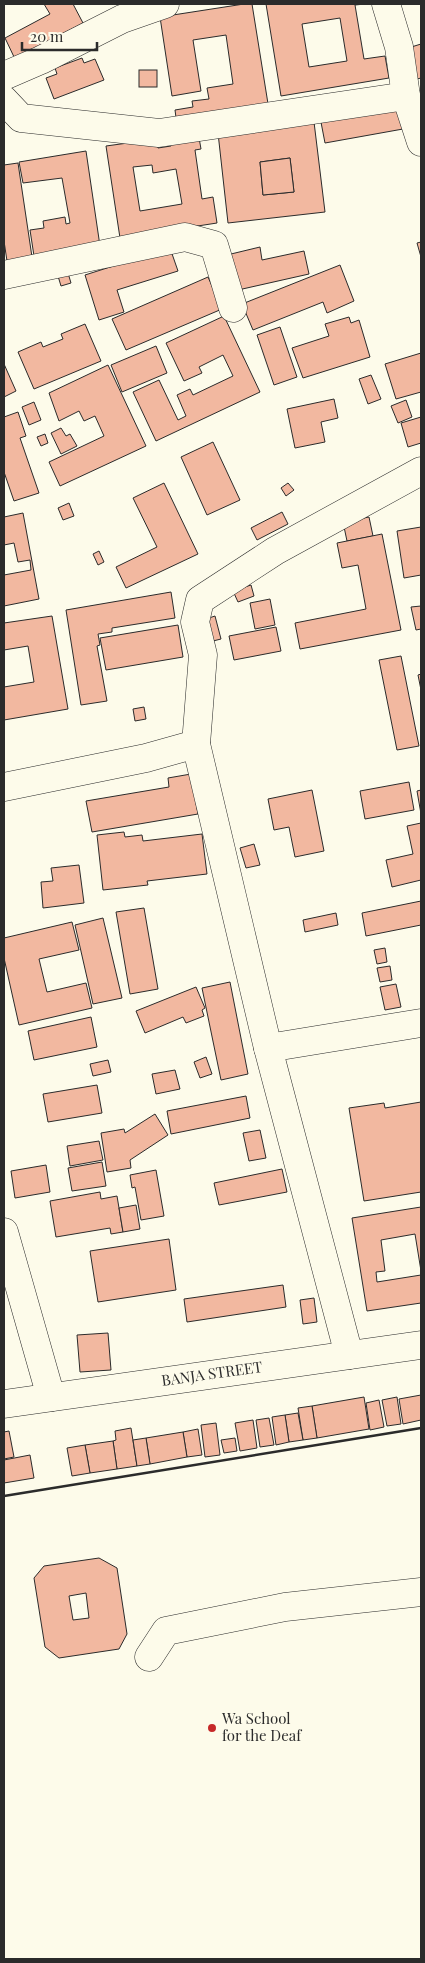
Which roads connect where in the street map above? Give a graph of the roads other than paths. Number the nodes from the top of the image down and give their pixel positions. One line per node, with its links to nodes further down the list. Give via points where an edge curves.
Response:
1 (165, 4): 3 (street, via 122,19)
2 (386, 4): 4 (street, via 399,47)
3 (4, 76)
4 (406, 96): 5 (street, via 159,133 21,118); 6 (street)
5 (4, 100)
6 (421, 142)
7 (4, 275): 8 (street, via 185,237 214,245)
8 (233, 308)
9 (421, 471): 10 (street, via 275,551 200,600 195,622 203,655)
10 (196, 744): 11 (street, via 146,758); 13 (street)
11 (4, 787)
12 (421, 1023): 13 (street)
13 (268, 1048): 16 (street)
14 (4, 1232): 17 (street)
15 (421, 1345): 16 (street, BANJA STREET)
16 (349, 1355): 17 (street, BANJA STREET)
17 (51, 1397): 18 (street, BANJA STREET)
18 (4, 1404)
19 (421, 1592): 20 (street, via 285,1608 166,1631)
20 (149, 1657)

